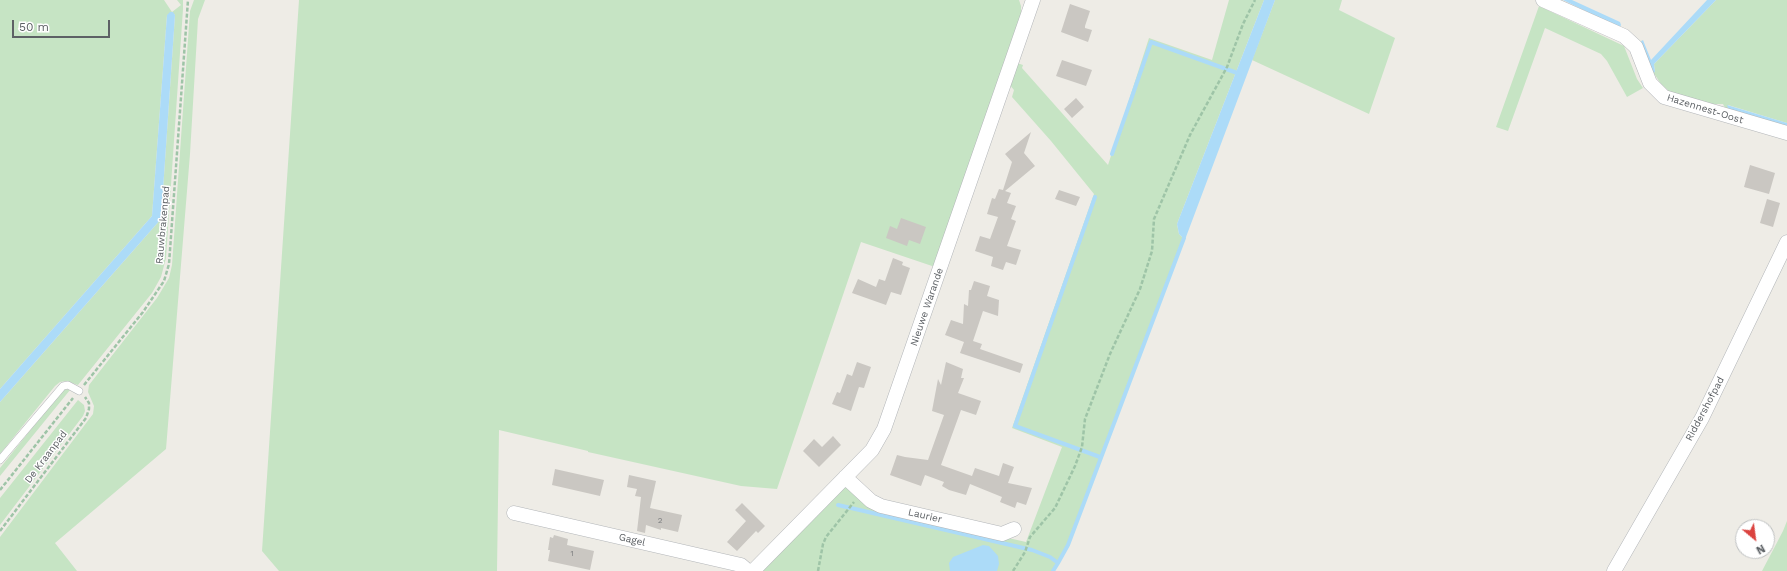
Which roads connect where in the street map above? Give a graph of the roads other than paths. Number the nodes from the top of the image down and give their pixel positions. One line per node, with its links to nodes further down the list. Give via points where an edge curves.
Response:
1 (1544, 0): 3 (street, Hazennest-Oost, via 1624,36 1636,47 1650,83 1664,97)
2 (1032, 1): 7 (street, Nieuwe Warande, via 884,429 872,450)
3 (1787, 133)
4 (1787, 242): 12 (street, Riddershofpad, via 1702,418)
5 (79, 391): 6 (lane, via 68,385 63,386)
6 (0, 460)
7 (845, 477): 9 (street, Laurier, via 871,501 881,506 1002,534); 11 (street, Nieuwe Warande)
8 (514, 513): 10 (street, Gagel, via 741,565)
9 (1014, 529)
10 (748, 571)
11 (754, 571)
12 (1614, 571)

